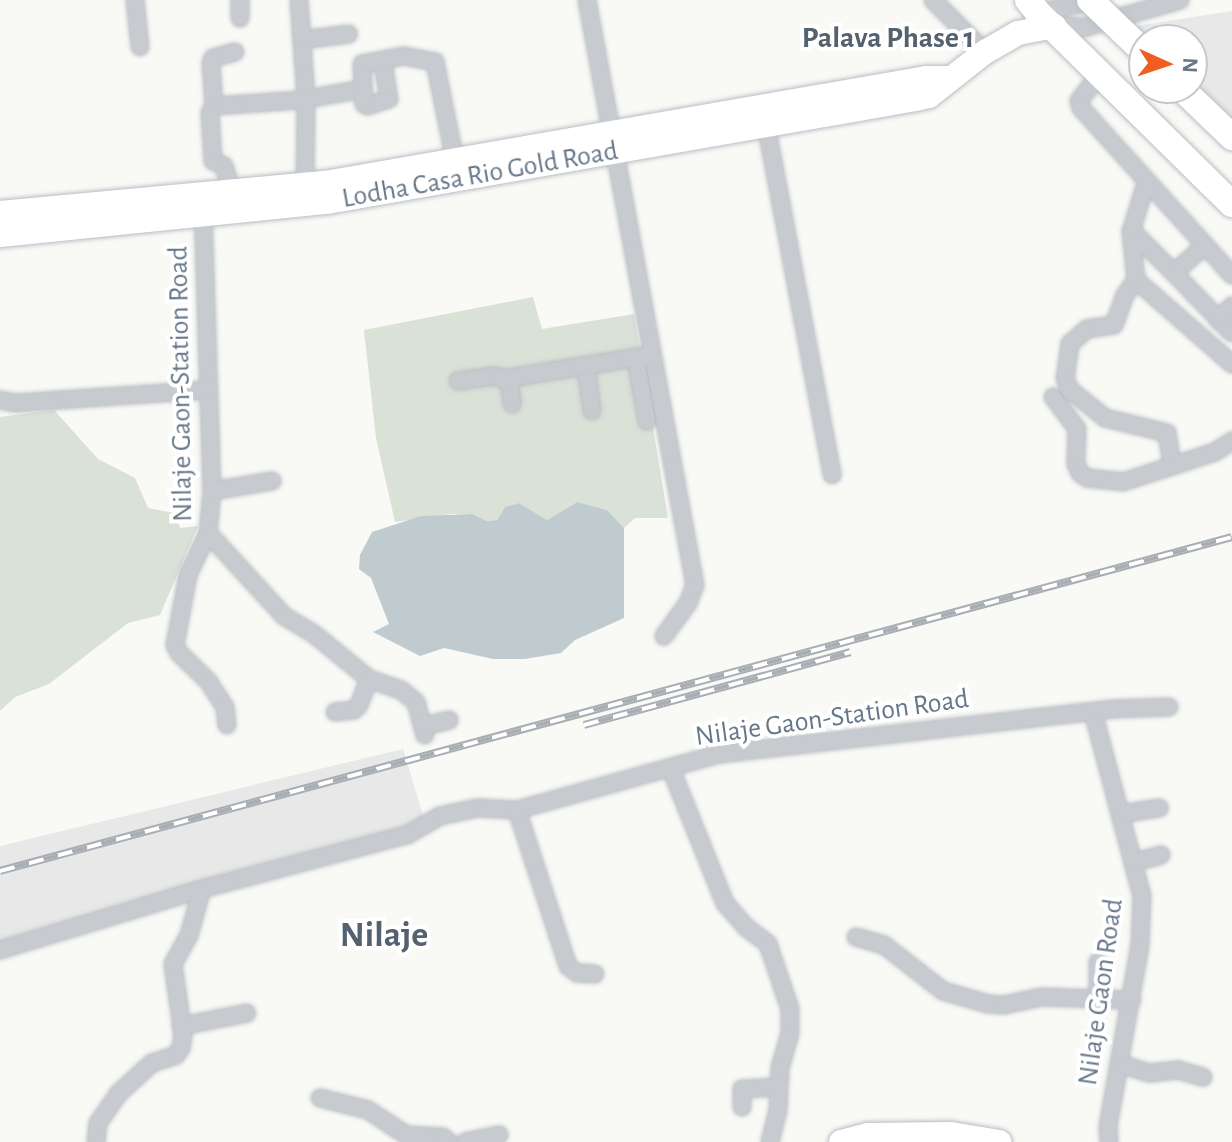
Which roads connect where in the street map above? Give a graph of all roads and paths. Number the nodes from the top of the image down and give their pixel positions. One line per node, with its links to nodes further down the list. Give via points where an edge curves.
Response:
1 (135, 0): 13 (street)
2 (240, 0): 9 (street)
3 (299, 0): 12 (street)
4 (587, 0): 24 (street)
5 (933, 0): 15 (street)
6 (1093, 0): 8 (street); 11 (main road, bridge)
7 (1180, 0): 8 (street, via 1086,27)
8 (1040, 13): 15 (street, Lodha Casa Rio Gold Road); 17 (main road)
9 (240, 18)
10 (349, 34): 12 (street)
11 (1128, 36)
12 (302, 40): 19 (street)
13 (140, 47)
14 (235, 52): 21 (street, via 211,63)
15 (985, 52): 22 (street, Lodha Casa Rio Gold Road, via 929,96)
16 (383, 62): 18 (street, via 362,64); 18 (street, via 387,102 364,104); 25 (street, via 404,56 435,62)
17 (1100, 74): 26 (street, via 1079,101 1081,108); 30 (main road)
18 (362, 89): 19 (street)
19 (306, 98): 21 (street); 27 (street)
20 (1198, 104): 23 (main road)
21 (214, 106): 28 (street, via 213,161 224,166)
22 (765, 116): 24 (street, Lodha Casa Rio Gold Road); 54 (street)
23 (1232, 137)
24 (614, 142): 25 (street, Lodha Casa Rio Gold Road); 29 (street, Lodha Casa Rio Gold Road, via 327,202); 41 (street)
25 (455, 160): 27 (street, Lodha Casa Rio Gold Road)
26 (1146, 183): 32 (street); 34 (street)
27 (305, 184): 28 (street, Lodha Casa Rio Gold Road)
28 (232, 192): 29 (street, Lodha Casa Rio Gold Road)
29 (203, 204): 31 (street, Lodha Casa Rio Gold Road); 33 (street, Lodha Casa Rio Gold Road); 46 (street, Nilaje Gaon-Station Road)
30 (1232, 204)
31 (0, 213)
32 (1131, 230): 35 (street); 37 (street)
33 (0, 235)
34 (1204, 246): 35 (street); 36 (street)
35 (1174, 273): 39 (street)
36 (1232, 275)
37 (1136, 280): 42 (street); 53 (street, via 1114,325 1087,329 1070,344 1065,378 1069,389 1105,418 1167,433)
38 (1232, 306): 39 (street)
39 (1218, 320): 40 (street)
40 (1232, 333)
41 (644, 357): 43 (street); 51 (street); 58 (street, via 695,585)
42 (1232, 364)
43 (586, 367): 44 (street); 50 (street)
44 (509, 378): 45 (street); 49 (street)
45 (458, 381)
46 (209, 390): 48 (street); 56 (street, Nilaje Gaon-Station Road)
47 (1053, 397): 53 (street, via 1077,429 1076,464 1087,478 1123,482)
48 (0, 400)
49 (512, 404)
50 (592, 411)
51 (647, 421)
52 (1232, 441): 53 (street)
53 (1172, 466)
54 (832, 475)
55 (272, 481): 56 (street)
56 (212, 491): 57 (street, Nilaje Gaon-Station Road)
57 (208, 533): 59 (street, Nilaje Gaon-Station Road, via 265,599); 64 (street, via 188,575 175,645 225,707)
58 (664, 636)
59 (369, 679): 61 (street, via 354,710); 63 (street, Nilaje Gaon-Station Road, via 401,690 416,702 424,731)
60 (1169, 707): 62 (street, Nilaje Gaon-Station Road)
61 (335, 712)
62 (1093, 712): 65 (street, Nilaje Gaon-Station Road, via 719,754); 68 (street, Nilaje Gaon Road)
63 (449, 720)
64 (227, 725)
65 (671, 769): 67 (street, Nilaje Gaon-Station Road); 82 (street, via 725,903 768,944 777,969 791,1021)
66 (1160, 808): 68 (street)
67 (517, 810): 71 (street, Nilaje Gaon-Station Road, via 478,808 440,816 407,835); 75 (street, via 568,966 577,973)
68 (1121, 814): 70 (street, Nilaje Gaon Road)
69 (1161, 855): 70 (street)
70 (1135, 862): 76 (street, Nilaje Gaon Road, via 1142,896)
71 (202, 889): 73 (street, Nilaje Gaon-Station Road); 79 (street, via 189,935 173,964)
72 (856, 937): 77 (street, via 884,945 943,991 988,1004 1042,997)
73 (0, 950)
74 (1098, 962): 77 (street)
75 (595, 974)
76 (1132, 1000): 77 (street); 80 (street, Nilaje Gaon Road)
77 (1098, 1001)
78 (247, 1013): 79 (street)
79 (181, 1026): 87 (street, via 176,1055 152,1063 118,1094 98,1123)
80 (1120, 1064): 81 (street, via 1150,1073 1178,1070); 93 (street, Nilaje Gaon Road)
81 (1203, 1077)
82 (778, 1087): 84 (street, via 742,1089); 90 (street)
83 (320, 1098): 88 (street, via 368,1110 406,1135)
84 (742, 1107)
85 (499, 1135): 89 (street)
86 (918, 1139): 91 (street, via 868,1135); 92 (street, via 951,1134)
87 (96, 1142)
88 (449, 1142)
89 (465, 1142)
90 (770, 1142)
91 (841, 1142)
92 (999, 1142)
93 (1109, 1142)

